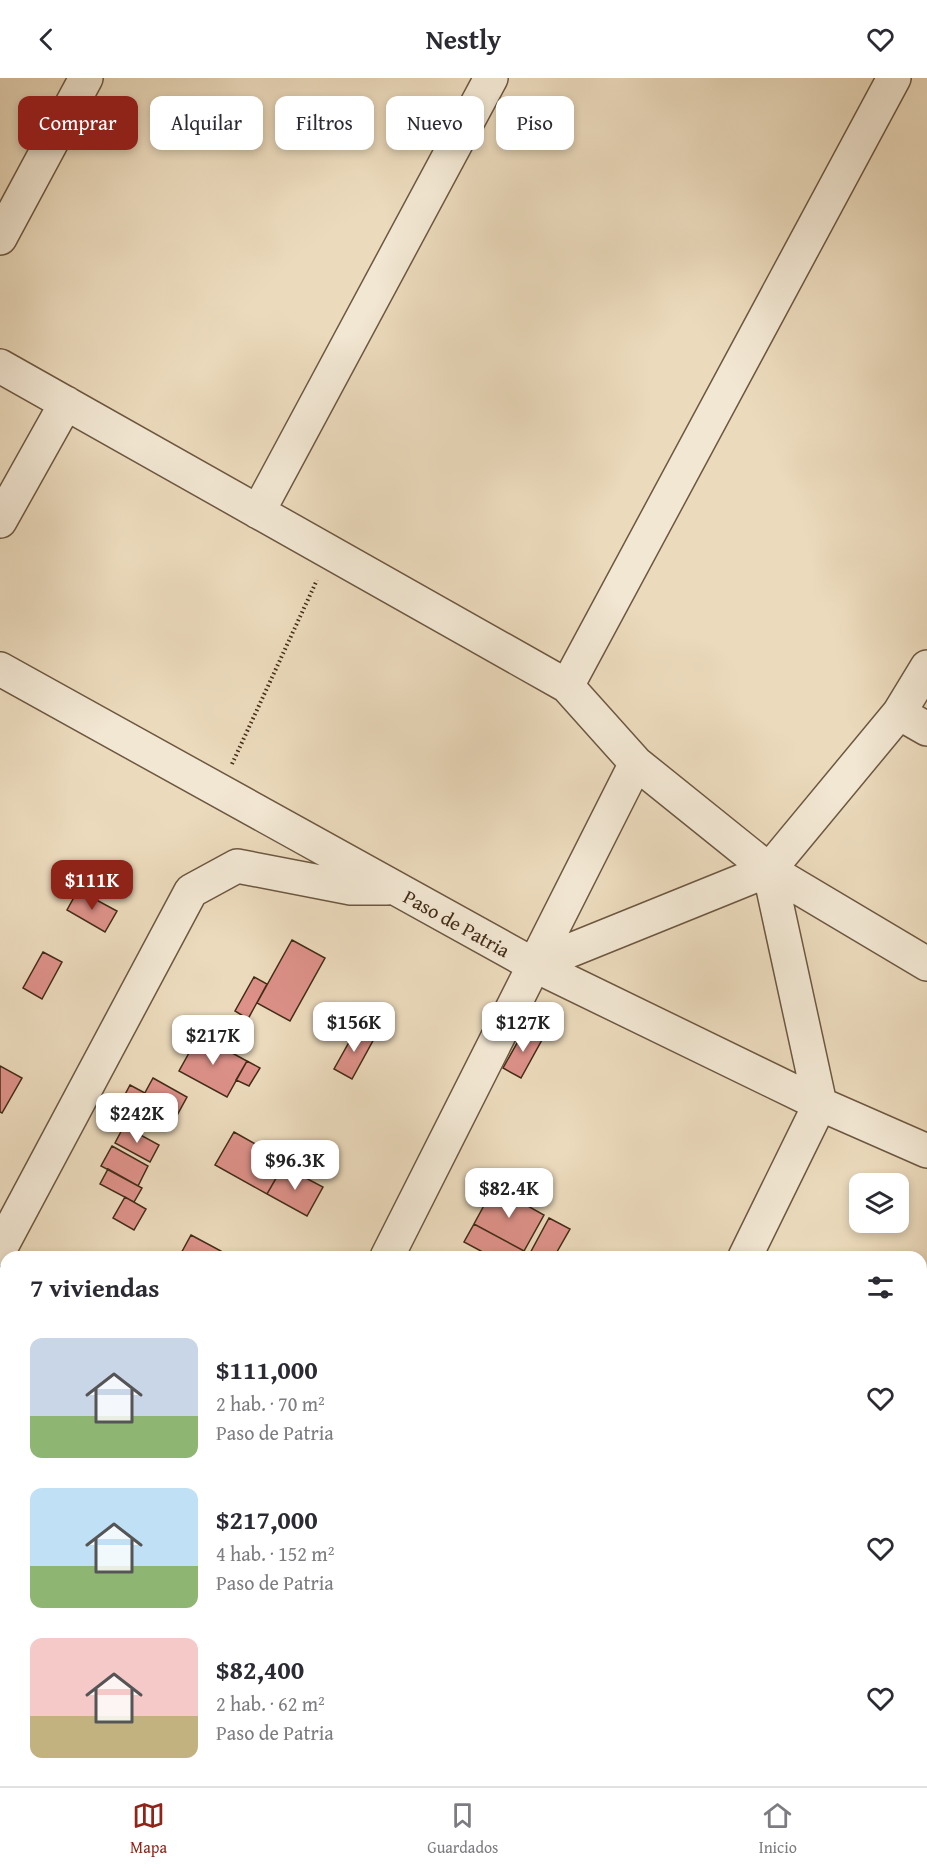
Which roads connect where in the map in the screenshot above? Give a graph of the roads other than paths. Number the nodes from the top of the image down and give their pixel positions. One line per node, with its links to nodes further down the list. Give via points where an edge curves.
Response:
1 (86, 78): 4 (street)
2 (491, 78): 7 (street)
3 (894, 78): 11 (street)
4 (0, 238)
5 (0, 366): 6 (street)
6 (66, 403): 7 (street); 8 (street)
7 (258, 512): 11 (street)
8 (0, 521)
9 (927, 667): 12 (street)
10 (0, 669): 16 (street, Paso de Patria)
11 (567, 686): 14 (street)
12 (899, 713): 13 (street); 15 (street)
13 (927, 729)
14 (636, 763): 15 (street); 18 (street)
15 (769, 870): 17 (street); 18 (street); 19 (street)
16 (392, 888): 18 (street, Paso de Patria); 21 (street, via 351,888 237,866 191,891)
17 (927, 964)
18 (534, 966): 19 (street, Paso de Patria); 22 (street)
19 (820, 1104): 20 (street, Paso de Patria); 23 (street)
20 (927, 1151)
21 (0, 1249)
22 (390, 1251)
23 (748, 1251)

